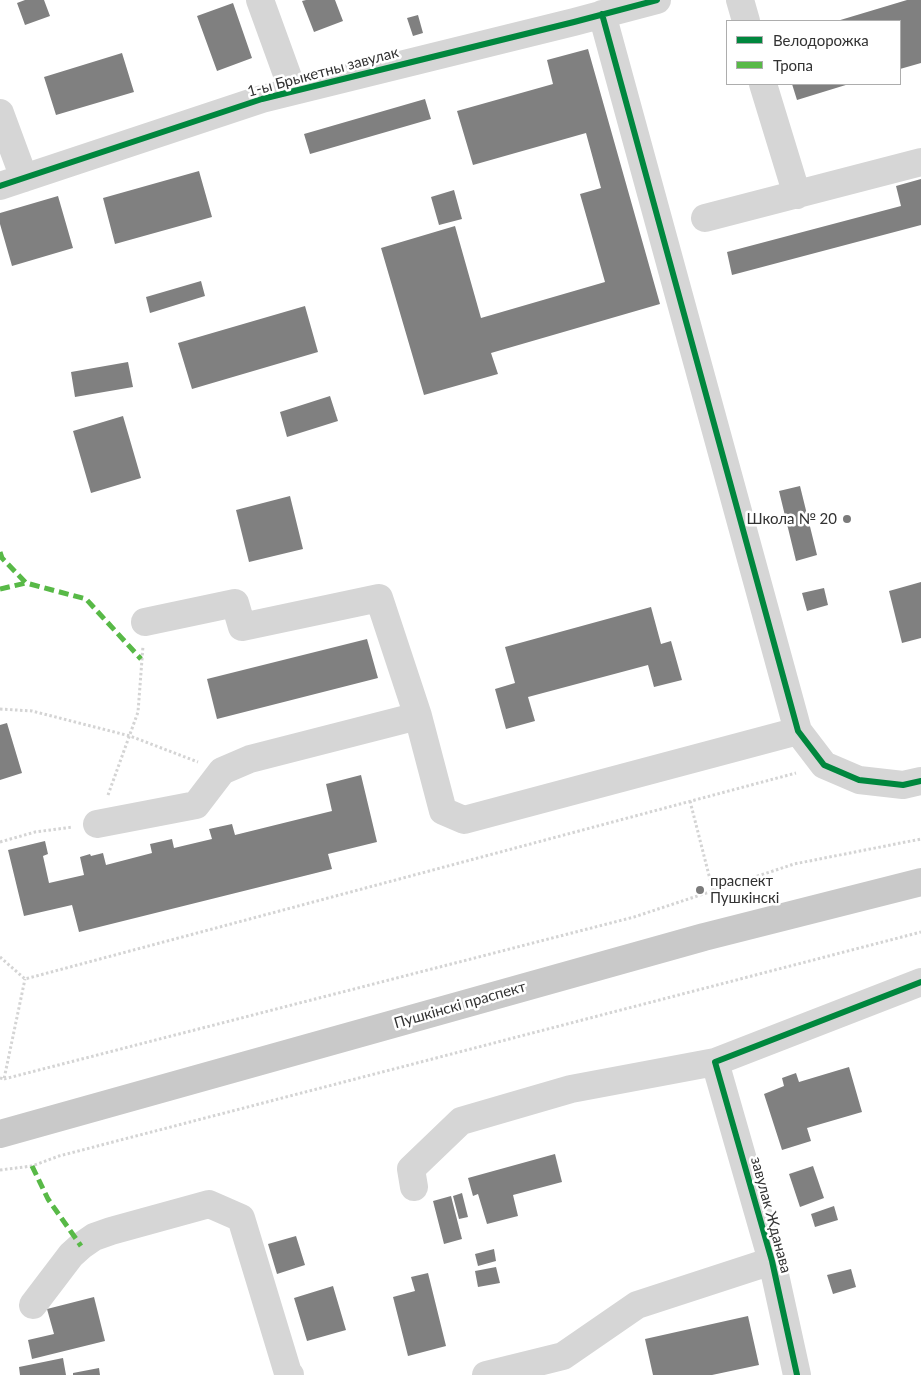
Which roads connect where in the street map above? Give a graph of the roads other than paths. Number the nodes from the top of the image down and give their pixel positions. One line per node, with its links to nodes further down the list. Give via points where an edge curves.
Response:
1 (260, 0): 8 (street)
2 (657, 0): 5 (street, 1-ы Брыкетны завулак)
3 (740, 0): 6 (street)
4 (570, 11): 5 (street, 1-ы Брыкетны завулак); 8 (street, 1-ы Брыкетны завулак)
5 (602, 14): 16 (street)
6 (746, 20)
7 (763, 85): 12 (street)
8 (293, 91): 11 (street, 1-ы Брыкетны завулак)
9 (0, 113): 11 (street)
10 (921, 162): 12 (street)
11 (12, 182)
12 (797, 195): 13 (street)
13 (705, 218)
14 (145, 622): 15 (street, via 235,602 242,627 379,598)
15 (418, 716): 16 (street, via 443,811 464,820); 18 (street, via 250,759 222,771 196,806)
16 (798, 731): 17 (street, via 824,765 859,780 904,785)
17 (921, 780)
18 (97, 824)
19 (921, 882): 22 (main road, Пушкінскі праспект, via 704,937)
20 (921, 982): 21 (street)
21 (715, 1062): 23 (street, via 571,1089 461,1121 411,1168); 24 (street, завулак Жданава)
22 (0, 1134)
23 (414, 1187)
24 (772, 1261): 27 (street, via 637,1305 563,1356); 28 (street, завулак Жданава)
25 (33, 1305): 26 (street, via 71,1255 94,1237 209,1204 241,1218)
26 (290, 1375)
27 (486, 1375)
28 (797, 1375)

